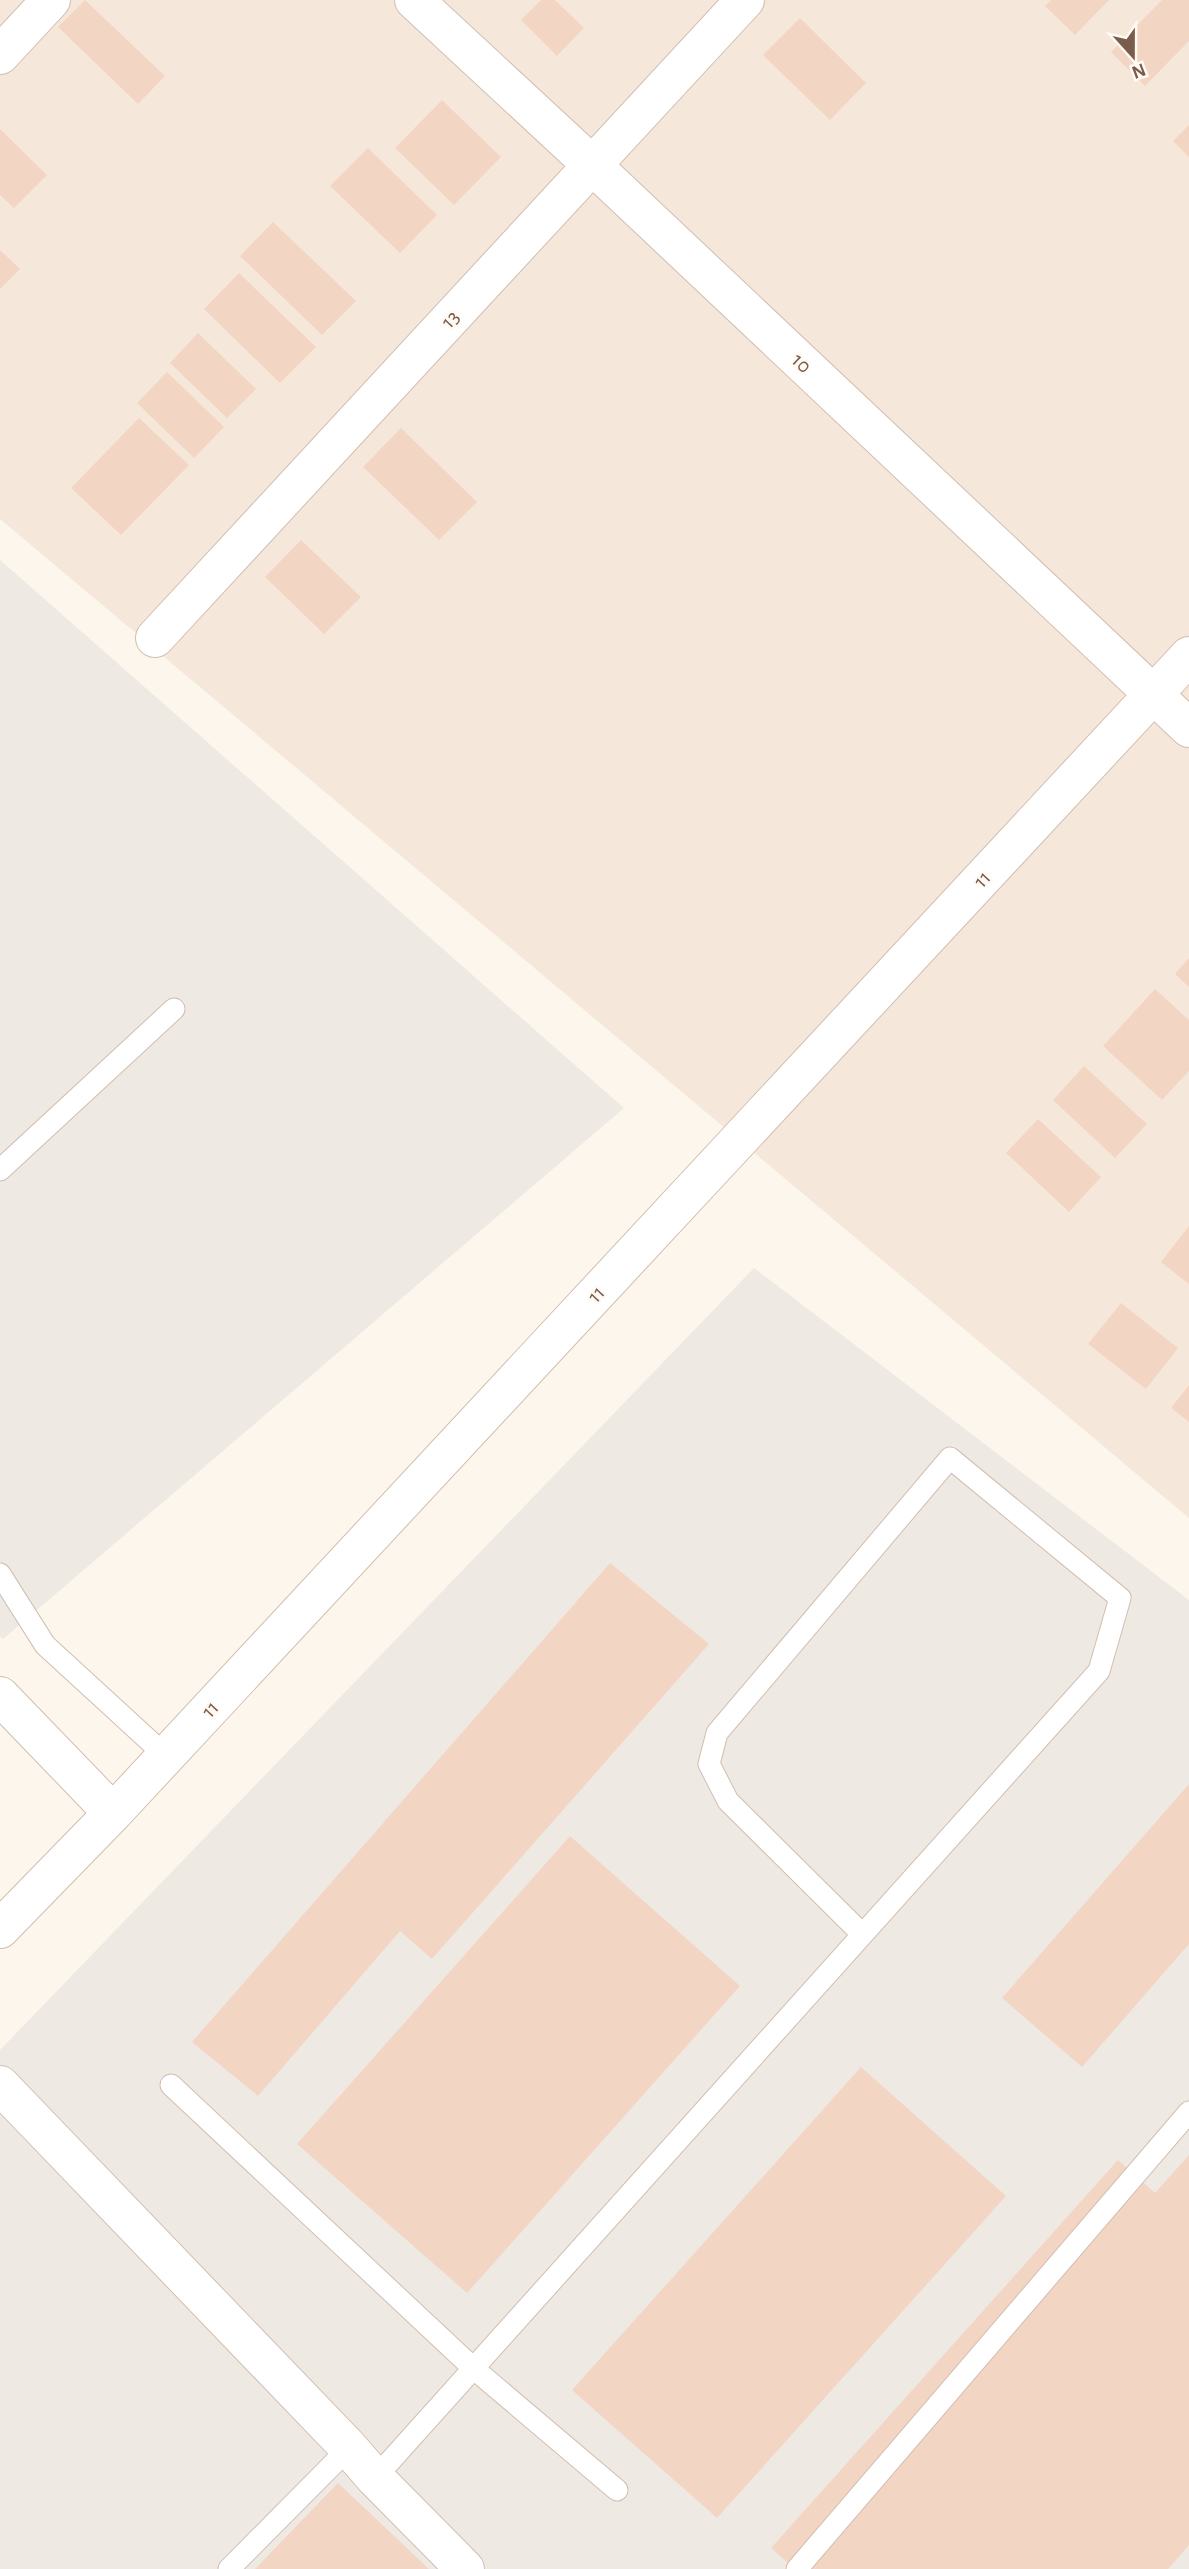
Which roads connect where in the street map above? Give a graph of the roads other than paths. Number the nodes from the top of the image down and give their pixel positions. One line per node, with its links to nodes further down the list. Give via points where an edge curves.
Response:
1 (51, 0): 4 (street)
2 (414, 0): 5 (street, 10)
3 (745, 0): 5 (street, 13)
4 (0, 55)
5 (592, 165): 6 (street, 13); 8 (street, 10)
6 (155, 638)
7 (1189, 656): 8 (street, 11)
8 (1153, 695): 9 (street, 10); 14 (street, 11)
9 (1189, 729)
10 (174, 1009): 11 (lane)
11 (0, 1170)
12 (0, 1574): 14 (lane, via 45,1645)
13 (0, 1696): 15 (street)
14 (166, 1756): 15 (street, 11)
15 (113, 1813): 16 (street, 11)
16 (0, 1929)
17 (862, 1934): 17 (lane, via 728,1801 709,1764 717,1733 950,1458 1120,1598 1099,1671); 21 (lane)
18 (0, 2085): 22 (street)
19 (171, 2085): 21 (lane)
20 (1189, 2112): 27 (lane)
21 (473, 2368): 23 (lane); 24 (lane)
22 (349, 2448): 23 (street); 25 (lane)
23 (375, 2478): 26 (street)
24 (618, 2490)
25 (229, 2569)
26 (465, 2569)
27 (797, 2569)

